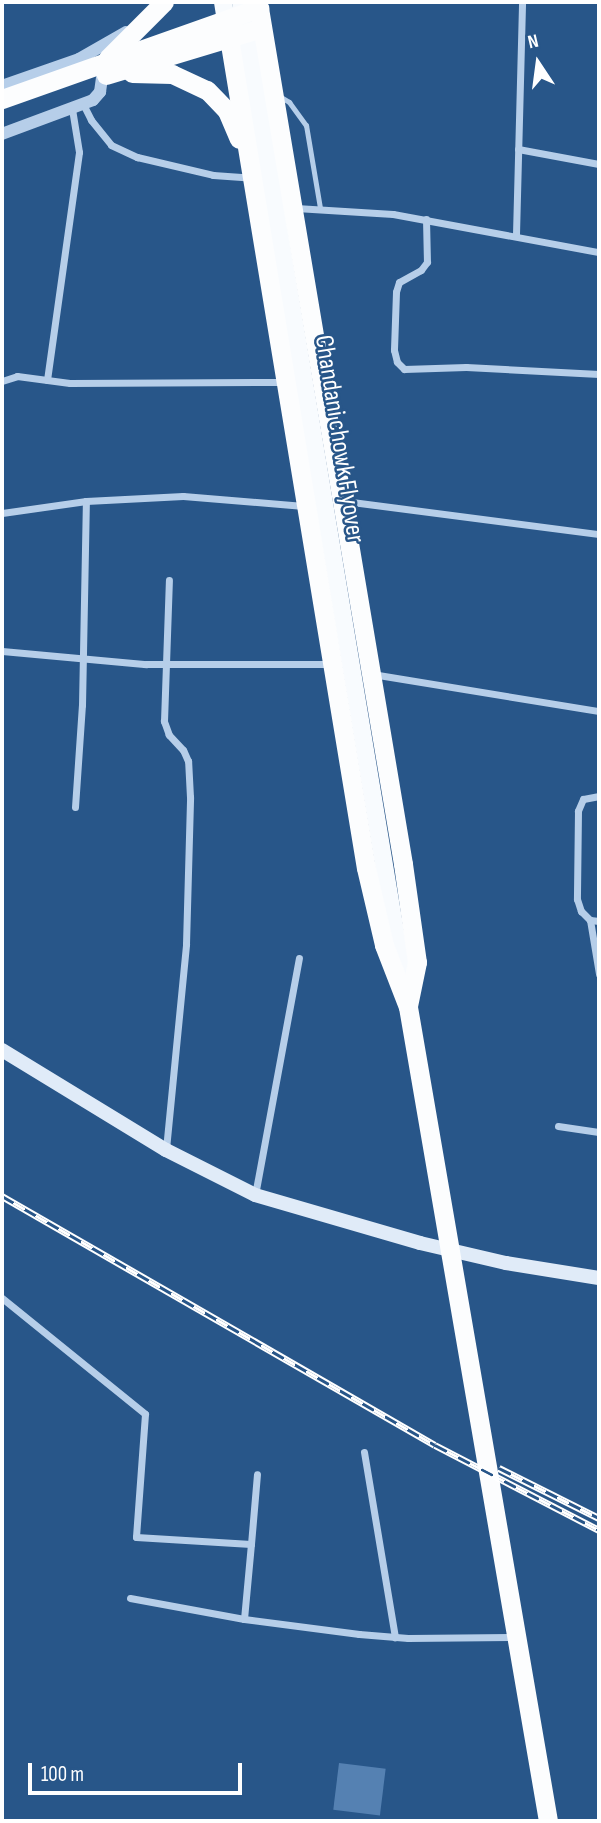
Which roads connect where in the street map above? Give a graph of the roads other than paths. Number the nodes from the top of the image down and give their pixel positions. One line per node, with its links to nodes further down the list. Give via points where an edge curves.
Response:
1 (164, 2): 5 (highway)
2 (522, 2): 13 (street)
3 (255, 10): 4 (highway); 8 (highway); 43 (main road, Chandani chowk Flyover)
4 (226, 19): 6 (highway); 15 (highway)
5 (144, 22): 6 (highway); 7 (street, via 79,59)
6 (106, 71): 9 (highway); 10 (street, via 100,92); 11 (highway); 15 (highway, via 172,74 206,90 227,111)
7 (2, 86)
8 (273, 92): 16 (highway); 17 (lane, via 289,102 306,125)
9 (2, 99)
10 (78, 107): 12 (street); 15 (street, via 111,145 137,157 213,175); 22 (street, via 79,152)
11 (2, 113)
12 (2, 134)
13 (518, 149): 14 (street); 19 (street)
14 (599, 164)
15 (251, 172): 24 (highway)
16 (295, 208): 17 (street); 26 (highway)
17 (320, 208): 18 (street)
18 (426, 219): 19 (street); 21 (street, via 427,262 400,282 396,292 394,350 404,369 466,367)
19 (516, 234): 20 (street)
20 (599, 252)
21 (599, 374)
22 (47, 380): 23 (street, via 17,376); 24 (street)
23 (2, 381)
24 (284, 382): 27 (highway)
25 (86, 501): 27 (street, via 183,496); 28 (street); 32 (street)
26 (343, 501): 29 (street); 35 (highway)
27 (304, 506): 33 (highway)
28 (2, 513)
29 (599, 534)
30 (169, 580): 34 (street)
31 (2, 651): 32 (street)
32 (84, 658): 34 (street); 38 (street)
33 (331, 664): 34 (street); 43 (highway, via 378,923)
34 (165, 665): 47 (street, via 164,721 188,761 190,797 186,944)
35 (372, 674): 36 (street); 43 (highway, via 417,962)
36 (599, 711)
37 (599, 796): 39 (street, via 583,799 578,811 577,899)
38 (75, 807)
39 (590, 919): 40 (street); 42 (street)
40 (599, 921)
41 (299, 958): 48 (street)
42 (599, 974)
43 (408, 1007): 57 (highway)
44 (2, 1050): 47 (main road)
45 (558, 1126): 46 (street)
46 (599, 1132)
47 (166, 1150): 48 (main road)
48 (255, 1195): 49 (main road, via 420,1244)
49 (599, 1278)
50 (2, 1298): 53 (street, via 145,1413 136,1537)
51 (364, 1452): 56 (street)
52 (257, 1474): 53 (street)
53 (251, 1544): 55 (street)
54 (130, 1598): 55 (street)
55 (244, 1619): 56 (street)
56 (395, 1637): 57 (street)
57 (517, 1637): 58 (highway)
58 (548, 1821)

